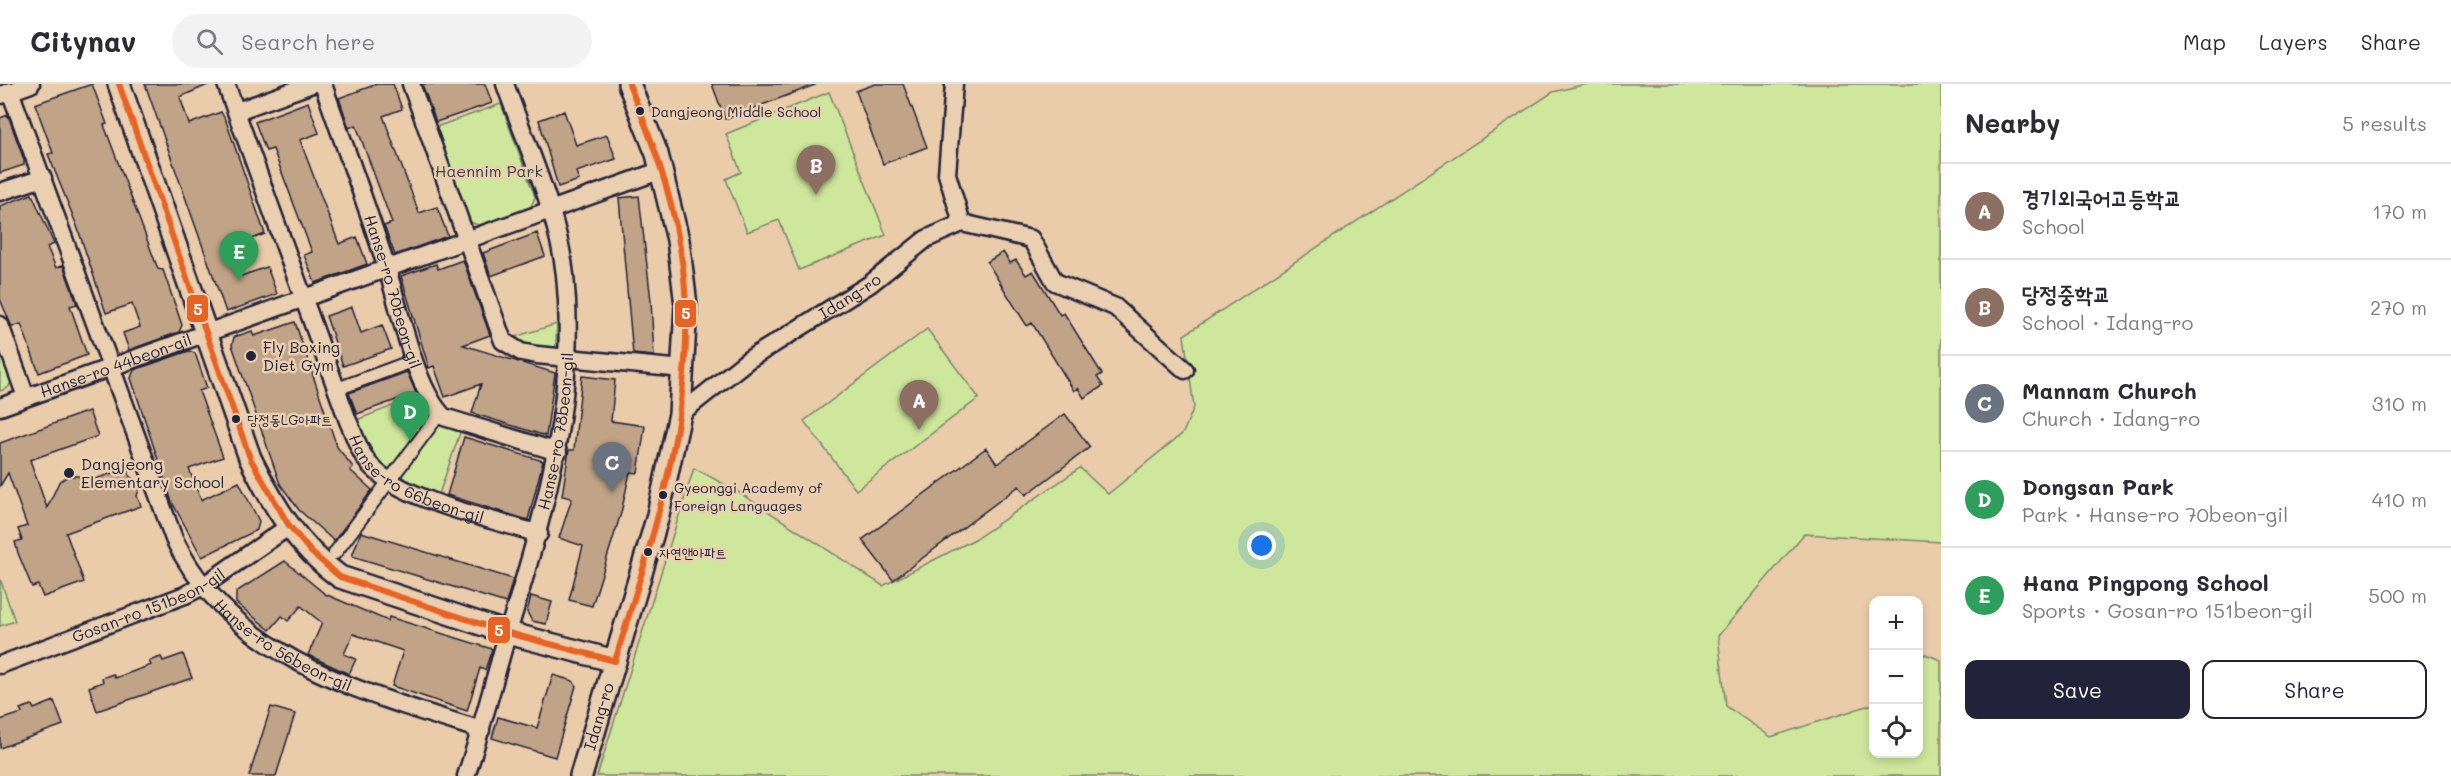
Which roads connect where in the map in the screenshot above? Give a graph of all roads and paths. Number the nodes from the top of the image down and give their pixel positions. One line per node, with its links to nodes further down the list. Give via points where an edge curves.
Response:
1 (31, 84): 10 (street)
2 (119, 84): 21 (street)
3 (226, 84): 11 (street, Hanse-ro 66beon-gil)
4 (312, 84): 11 (street)
5 (323, 84): 18 (street, Hanse-ro 70beon-gil)
6 (411, 84): 17 (street)
7 (505, 84): 15 (street, Hanse-ro 78beon-gil)
8 (628, 84): 12 (street, Idang-ro)
9 (954, 84): 16 (street, via 947,174)
10 (5, 93): 13 (street, Hanse-ro 56beon-gil)
11 (237, 111): 19 (street, Hanse-ro 66beon-gil)
12 (662, 170): 15 (street, Hanse-ro 44beon-gil); 25 (street, Idang-ro, via 678,240 686,305)
13 (43, 178): 14 (street); 24 (street, Hanse-ro 56beon-gil)
14 (0, 192)
15 (549, 210): 17 (street, Hanse-ro 44beon-gil); 22 (street, Hanse-ro 78beon-gil, via 565,274)
16 (963, 223): 26 (street, via 1031,239 1055,282 1115,307); 31 (street, Idang-ro, via 926,239 870,284 748,360)
17 (467, 239): 18 (street, Hanse-ro 44beon-gil); 22 (street, via 503,341 521,352)
18 (387, 267): 19 (street, Hanse-ro 44beon-gil); 23 (street, Hanse-ro 70beon-gil)
19 (303, 296): 21 (street, Hanse-ro 44beon-gil); 27 (street, Hanse-ro 66beon-gil)
20 (0, 325): 28 (street, Hanse-ro 44beon-gil)
21 (205, 331): 24 (street, Hanse-ro 44beon-gil); 34 (street, via 250,458)
22 (566, 359): 25 (street); 32 (street, Hanse-ro 78beon-gil)
23 (415, 360): 27 (street); 30 (street, Hanse-ro 70beon-gil, via 426,391)
24 (111, 366): 28 (street, Hanse-ro 44beon-gil); 37 (street, Hanse-ro 56beon-gil, via 174,538 186,564)
25 (683, 369): 31 (street, Idang-ro)
26 (1185, 370)
27 (337, 389): 33 (street, Hanse-ro 66beon-gil, via 365,458)
28 (26, 397): 29 (street, Hanse-ro 44beon-gil)
29 (0, 406)
30 (440, 413): 32 (street); 33 (street)
31 (680, 414): 39 (street, Idang-ro, via 657,519)
32 (558, 453): 35 (street, Hanse-ro 78beon-gil)
33 (389, 481): 35 (street, Hanse-ro 66beon-gil, via 416,494); 36 (street)
34 (288, 527): 37 (street, Gosan-ro 151beon-gil); 38 (street, via 340,577)
35 (539, 534): 38 (street, Hanse-ro 78beon-gil)
36 (335, 553)
37 (203, 586): 40 (street, Gosan-ro 151beon-gil); 41 (street, Hanse-ro 56beon-gil, via 239,622 305,667 390,701)
38 (508, 633): 39 (street); 41 (street, Hanse-ro 78beon-gil)
39 (615, 661): 43 (street, Idang-ro)
40 (0, 665)
41 (481, 730): 42 (street, Hanse-ro 78beon-gil)
42 (466, 776)
43 (580, 776)

